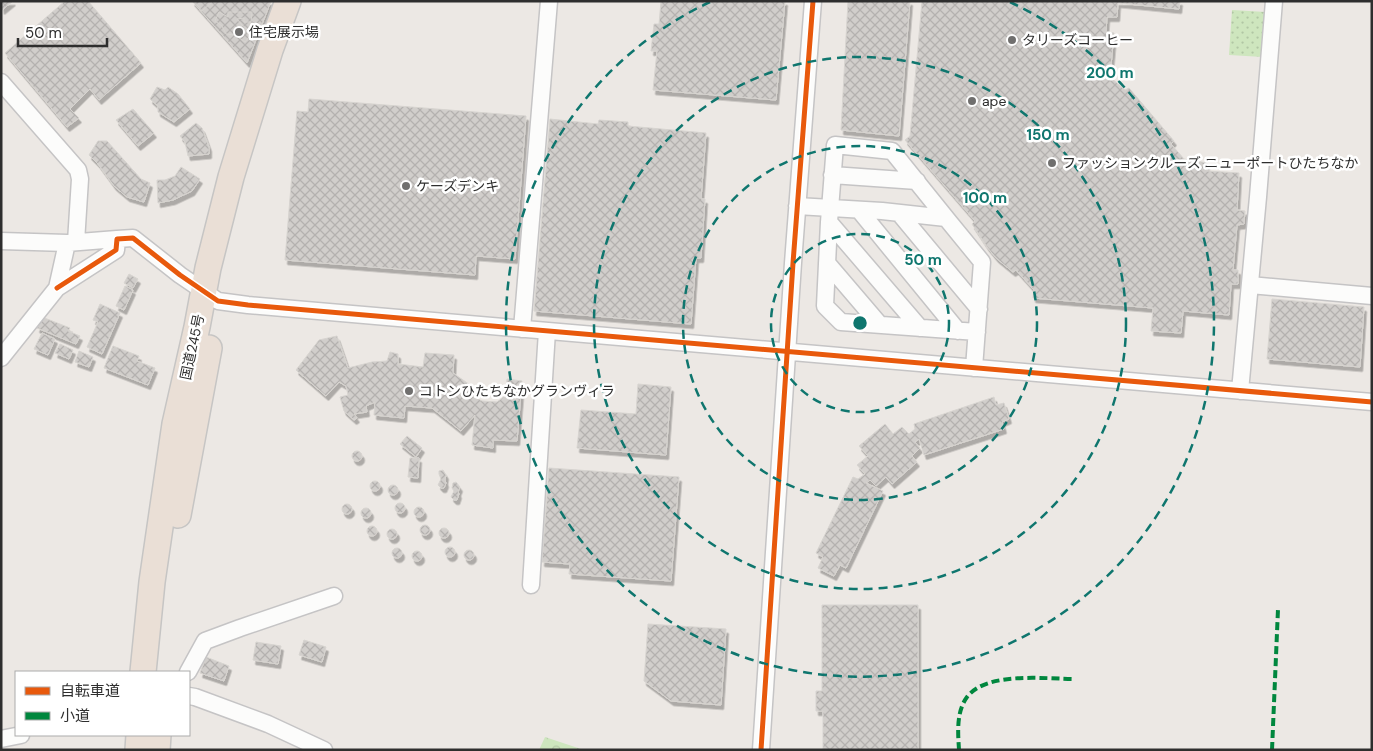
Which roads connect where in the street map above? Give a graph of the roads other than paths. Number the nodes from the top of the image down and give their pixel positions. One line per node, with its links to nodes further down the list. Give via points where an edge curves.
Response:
1 (288, 1): 20 (highway, 国道245号, via 231,178)
2 (304, 1): 20 (highway, 国道245号, via 257,147 223,271)
3 (549, 1): 25 (street)
4 (813, 1): 9 (street)
5 (1274, 1): 18 (street)
6 (1, 82): 16 (street, via 78,170 76,225)
7 (832, 175): 8 (street); 8 (street, via 835,145 892,151); 12 (street)
8 (917, 181): 13 (street)
9 (797, 206): 12 (street); 29 (street)
10 (859, 210): 11 (street); 12 (street); 27 (street)
11 (900, 213): 13 (street); 22 (street)
12 (829, 214): 17 (street); 24 (street)
13 (946, 218): 22 (street, via 982,262)
14 (117, 239): 16 (street); 19 (street, via 116,250); 20 (street, via 133,238)
15 (1, 241): 16 (street)
16 (71, 242): 19 (street)
17 (827, 263): 23 (street); 23 (street, via 825,306 841,322)
18 (1250, 285): 21 (street); 32 (street)
19 (57, 288): 30 (street)
20 (210, 296): 25 (street, via 248,306); 36 (highway, 国道245号, via 174,434 152,582); 37 (highway, 国道245号, via 168,585)
21 (1372, 296)
22 (979, 309): 28 (street)
23 (880, 325): 24 (street)
24 (920, 328): 27 (street)
25 (522, 329): 26 (street)
26 (547, 331): 29 (street); 34 (street)
27 (958, 331): 28 (street)
28 (977, 332): 31 (street)
29 (787, 352): 31 (street); 47 (street)
30 (1, 358)
31 (974, 368): 32 (street)
32 (1240, 391): 33 (street)
33 (1372, 401)
34 (531, 585)
35 (334, 596): 38 (street, via 205,641)
36 (144, 671)
37 (161, 671)
38 (189, 671)
39 (190, 696): 46 (street, via 268,724)
40 (15, 736): 43 (street)
41 (139, 736): 44 (highway)
42 (158, 736): 45 (highway)
43 (1, 739)
44 (138, 750)
45 (157, 750)
46 (324, 750)
47 (761, 750)

